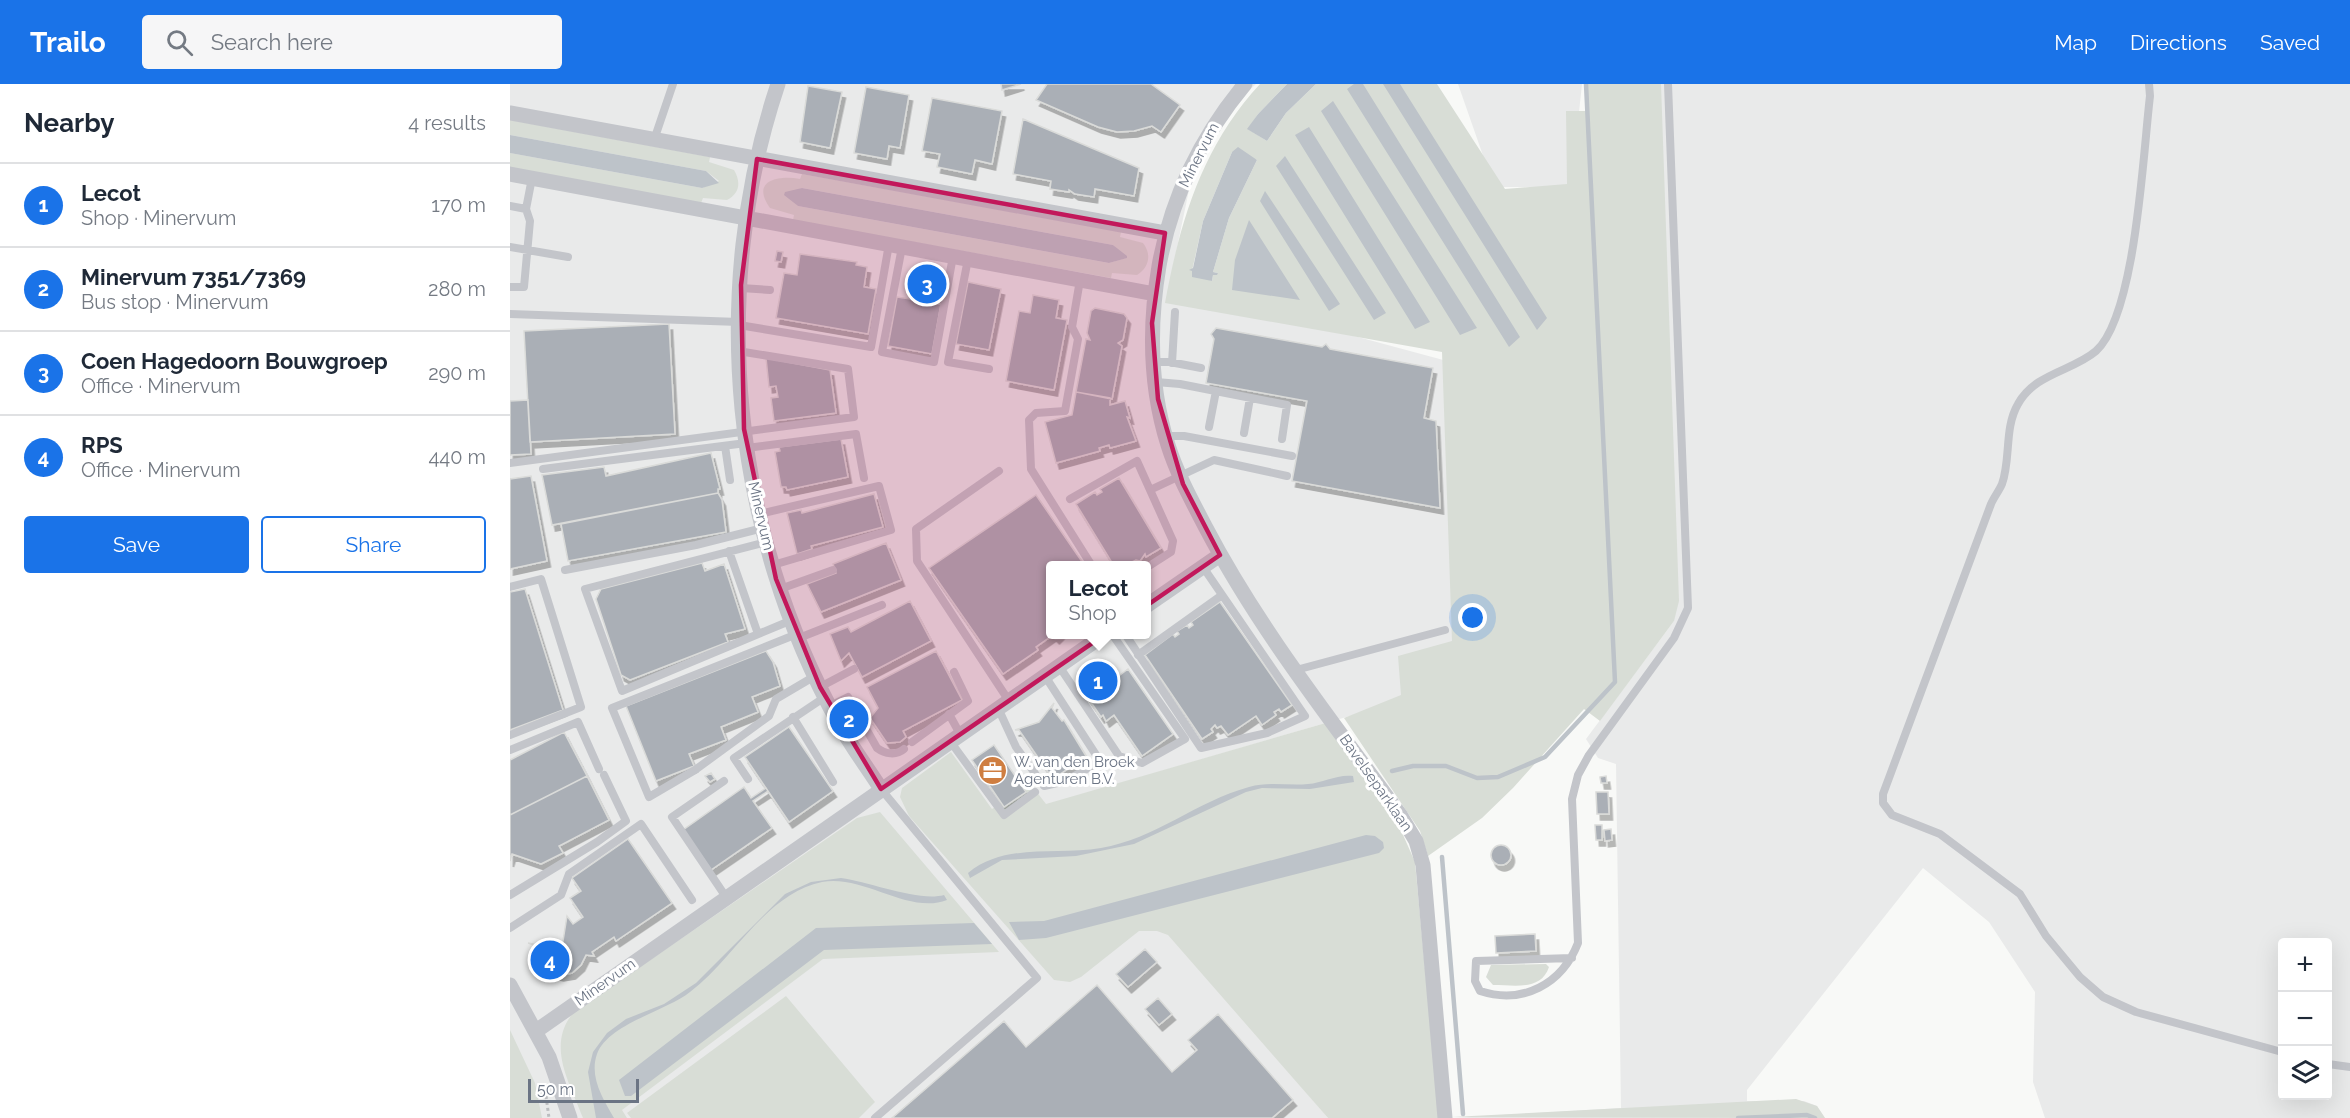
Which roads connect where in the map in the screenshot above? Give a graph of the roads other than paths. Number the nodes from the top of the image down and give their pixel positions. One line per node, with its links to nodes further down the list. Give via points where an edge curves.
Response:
1 (673, 84): 7 (lane)
2 (778, 84): 8 (street, Minervum)
3 (1245, 84): 14 (street, Minervum, via 1218,118 1197,154)
4 (1668, 84): 96 (lane, via 1688,608 1674,638 1578,775 1572,799 1578,943)
5 (2149, 84): 99 (lane, via 2129,272 2112,331 2095,352 2031,388 2018,404 2002,483 1899,749 1883,803 1893,815 1940,834 2020,894 2046,936 2080,977 2103,997 2136,1012)
6 (510, 113): 7 (street)
7 (654, 140): 8 (street)
8 (757, 159): 13 (street, Minervum); 14 (street)
9 (510, 174): 10 (street)
10 (532, 178): 12 (lane); 13 (street)
11 (510, 206): 12 (lane)
12 (526, 209): 17 (lane, via 530,221)
13 (747, 218): 15 (street); 22 (street, Minervum)
14 (1165, 233): 24 (street, Minervum)
15 (896, 245): 19 (street); 19 (lane, via 882,352 934,362); 27 (lane, via 871,347)
16 (510, 247): 17 (lane)
17 (527, 250): 18 (lane); 21 (lane, via 524,287)
18 (568, 257)
19 (961, 257): 20 (street); 32 (lane, via 948,362)
20 (1080, 280): 24 (street); 55 (lane, via 1072,327 1078,339 1065,411 1036,413 1029,420 1031,469)
21 (510, 287)
22 (741, 288): 23 (lane); 27 (street, Minervum)
23 (770, 290)
24 (1155, 294): 29 (street, Minervum)
25 (1175, 312): 30 (lane)
26 (510, 314): 27 (lane)
27 (739, 324): 28 (street, Minervum)
28 (738, 351): 40 (street, Minervum); 40 (lane, via 848,369 854,417)
29 (1154, 362): 30 (lane); 33 (street, Minervum)
30 (1172, 363): 31 (lane)
31 (1201, 368)
32 (989, 369)
33 (1156, 382): 34 (lane); 38 (street, Minervum)
34 (1216, 391): 35 (lane); 36 (lane)
35 (1250, 398): 37 (lane); 39 (lane, via 1287,405)
36 (1209, 427)
37 (1244, 433)
38 (1166, 436): 42 (lane); 46 (street, Minervum)
39 (1282, 439)
40 (746, 441): 41 (lane); 43 (lane); 48 (lane, via 856,434); 52 (street, Minervum)
41 (725, 446): 44 (lane); 49 (lane)
42 (1292, 456)
43 (510, 463)
44 (543, 469)
45 (999, 471): 79 (lane, via 916,529 917,561)
46 (1179, 475): 47 (lane, via 1214,460); 50 (lane); 54 (street, Minervum)
47 (1287, 476)
48 (864, 478)
49 (730, 480)
50 (1150, 490): 51 (lane, via 1137,461); 57 (lane, via 1173,540 1167,555)
51 (1070, 499)
52 (763, 528): 53 (lane); 56 (street, Minervum); 56 (lane, via 879,486 891,530); 59 (lane)
53 (729, 551): 68 (lane); 68 (lane, via 585,589 622,692)
54 (1220, 555): 58 (street); 75 (street, Bavelseparklaan, via 1260,622)
55 (1089, 561)
56 (773, 565): 62 (street, Minervum)
57 (1151, 565)
58 (1203, 567): 63 (lane); 64 (street)
59 (565, 570)
60 (833, 570): 62 (lane)
61 (510, 586): 82 (lane, via 542,579 581,707)
62 (780, 589): 67 (street, Minervum)
63 (1222, 595): 72 (lane); 72 (lane, via 1305,716 1267,733 1201,748)
64 (1151, 603)
65 (882, 605): 67 (lane)
66 (1445, 630): 75 (lane)
67 (796, 631): 68 (lane); 78 (street, Minervum); 78 (lane, via 612,708 649,797 695,770 769,716 777,699)
68 (758, 634)
69 (1098, 639): 73 (street, Minervum)
70 (1115, 639): 73 (lane, via 1185,739 1142,763 1119,756)
71 (1128, 639): 72 (lane)
72 (1138, 655)
73 (1059, 666): 77 (street, Minervum)
74 (854, 669): 78 (lane)
75 (1296, 670): 104 (street, Bavelseparklaan, via 1401,816 1419,850 1425,880)
76 (954, 672): 80 (lane, via 968,701)
77 (1045, 676): 79 (street, Minervum); 79 (lane, via 1100,761 1066,781 1044,786 1016,747)
78 (823, 692): 81 (lane); 85 (lane, via 848,697 877,748 884,753); 90 (street, Minervum)
79 (1004, 704): 83 (street, Minervum)
80 (950, 714): 83 (lane); 84 (lane)
81 (793, 717): 87 (lane, via 734,758); 89 (lane)
82 (510, 735)
83 (955, 737): 90 (street, Minervum); 91 (lane, via 1004,815)
84 (912, 742)
85 (904, 749)
86 (510, 750): 92 (lane, via 578,722 626,821)
87 (748, 779)
88 (724, 781): 93 (lane, via 672,817)
89 (833, 782)
90 (881, 789): 93 (street, Minervum); 103 (lane, via 1036,978)
91 (1035, 792)
92 (510, 895)
93 (726, 897): 98 (street, Minervum)
94 (692, 900): 95 (lane, via 641,824 569,874 561,895)
95 (510, 928)
96 (1572, 958): 96 (lane, via 1476,961 1475,981 1480,991 1493,995 1537,992)
97 (510, 985): 98 (street)
98 (536, 1031): 102 (street, via 558,1078)
99 (2278, 1051)
100 (2332, 1064): 101 (lane)
101 (2350, 1066)
102 (570, 1118)
103 (875, 1118)
104 (1445, 1118)

